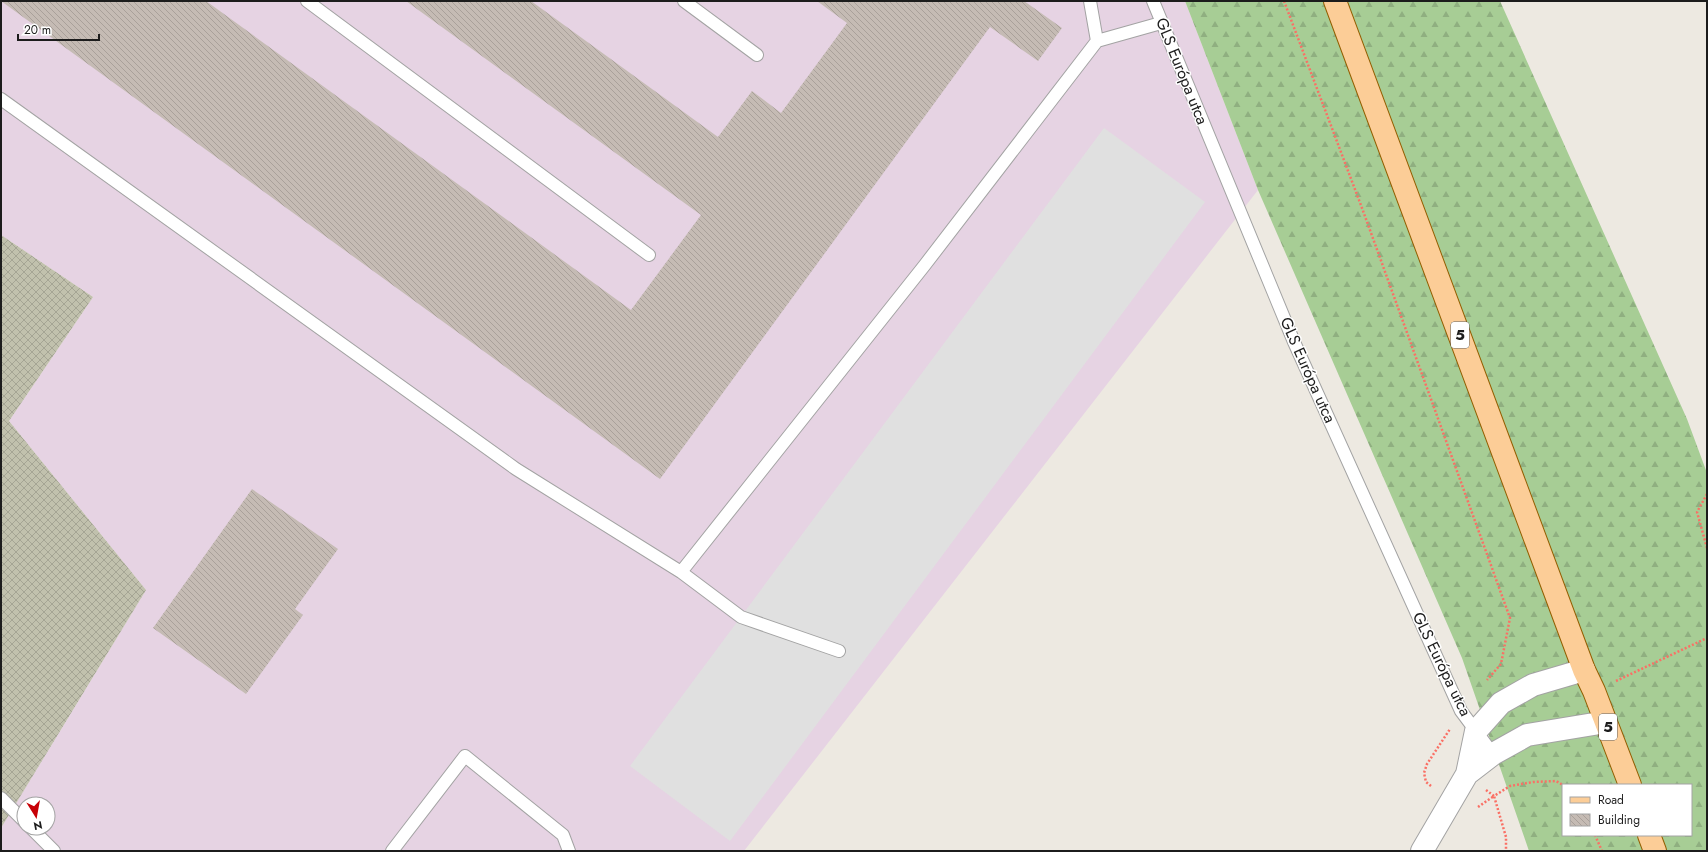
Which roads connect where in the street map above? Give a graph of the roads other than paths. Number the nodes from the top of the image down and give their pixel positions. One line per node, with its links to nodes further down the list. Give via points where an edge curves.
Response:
1 (308, 1): 10 (lane)
2 (684, 1): 8 (lane)
3 (1090, 1): 7 (lane)
4 (1153, 1): 6 (lane, GLS Európa utca)
5 (1334, 1): 13 (main road, 5)
6 (1161, 23): 7 (lane); 15 (lane, GLS Európa utca, via 1294,342 1462,710)
7 (1097, 41): 11 (lane, via 924,266)
8 (757, 55)
9 (1, 99): 11 (lane, via 516,469)
10 (649, 255)
11 (681, 572): 12 (lane, via 741,617)
12 (839, 651)
13 (1584, 670): 14 (main road, 5); 15 (street, GLS Európa utca, via 1533,685 1501,703)
14 (1606, 722): 16 (street, GLS Európa utca, via 1527,735); 18 (main road, 5)
15 (1476, 731): 16 (lane, GLS Európa utca); 17 (street, GLS Európa utca)
16 (1493, 754): 17 (street, GLS Európa utca)
17 (1467, 774): 26 (street, GLS Európa utca)
18 (1630, 784)
19 (1, 798): 20 (lane)
20 (16, 813)
21 (39, 836): 23 (lane)
22 (1649, 836): 27 (main road)
23 (54, 851)
24 (392, 851): 25 (lane, via 465,756 563,835)
25 (569, 851)
26 (1422, 851)
27 (1655, 851)

